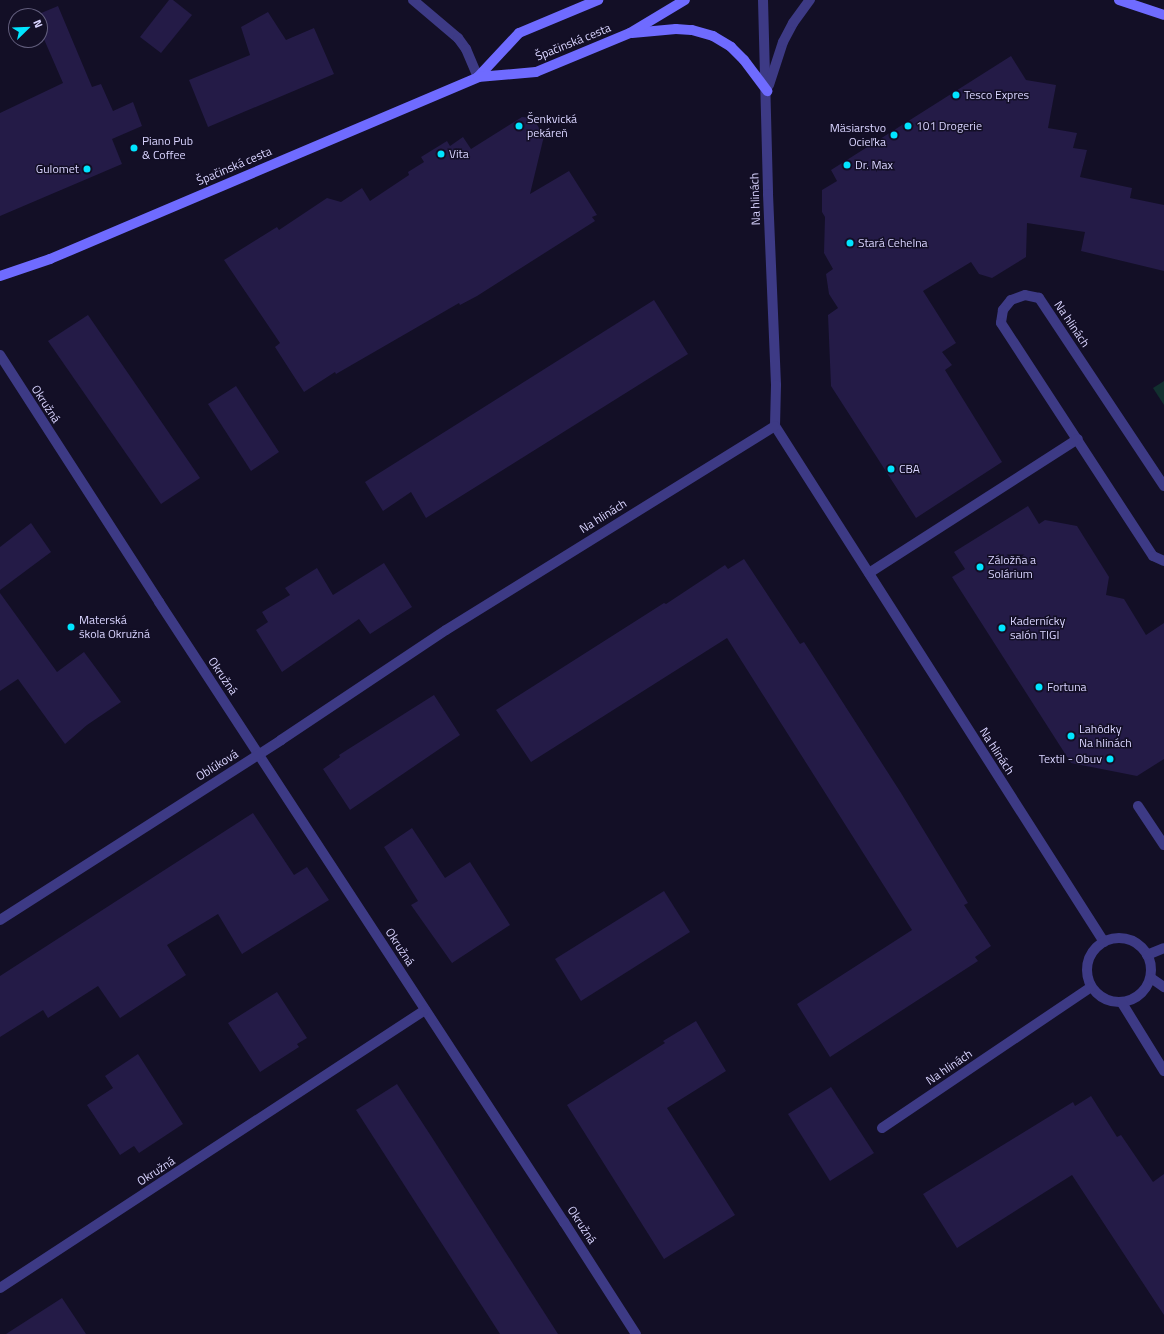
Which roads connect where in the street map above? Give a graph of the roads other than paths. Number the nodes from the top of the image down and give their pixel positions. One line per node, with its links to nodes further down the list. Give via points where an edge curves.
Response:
1 (413, 0): 9 (street, via 458,38)
2 (598, 0): 9 (street, Špačinská cesta, via 519,33)
3 (685, 0): 8 (street, Špačinská cesta)
4 (763, 0): 10 (street, Na hlinách)
5 (810, 0): 10 (street, Na hlinách, via 783,42)
6 (1120, 0): 7 (street)
7 (1164, 15)
8 (630, 33): 9 (street, Špačinská cesta, via 536,72); 10 (street, Špačinská cesta, via 692,30 713,36 740,56)
9 (478, 77): 11 (street, Špačinská cesta, via 50,259)
10 (767, 91): 13 (street, Na hlinách)
11 (0, 276)
12 (0, 355): 19 (street, Okružná)
13 (775, 426): 17 (street, Na hlinách); 18 (street, Na hlinách)
14 (1078, 439): 15 (street, Na hlinách, via 1001,323 1003,310 1011,300 1025,295 1039,298); 16 (street, Na hlinách, via 1153,556); 17 (street)
15 (1164, 486)
16 (1164, 561)
17 (869, 573): 23 (street, Na hlinách)
18 (446, 630): 19 (street, Oblúková)
19 (259, 754): 22 (street, Oblúková); 30 (street, Okružná)
20 (1138, 806): 21 (street)
21 (1164, 845)
22 (0, 920)
23 (1104, 942): 25 (street, via 1113,938 1126,939 1137,943); 27 (street, via 1093,952 1087,963)
24 (1164, 948): 25 (street)
25 (1147, 955): 26 (street, via 1151,965)
26 (1151, 978): 28 (street); 29 (street, via 1140,995)
27 (1091, 987): 29 (street, via 1099,996 1110,1002); 32 (street, Na hlinách)
28 (1164, 987)
29 (1122, 1003): 31 (street)
30 (425, 1010): 33 (street, Okružná); 34 (street, Okružná)
31 (1164, 1071)
32 (882, 1128)
33 (0, 1288)
34 (636, 1334)

